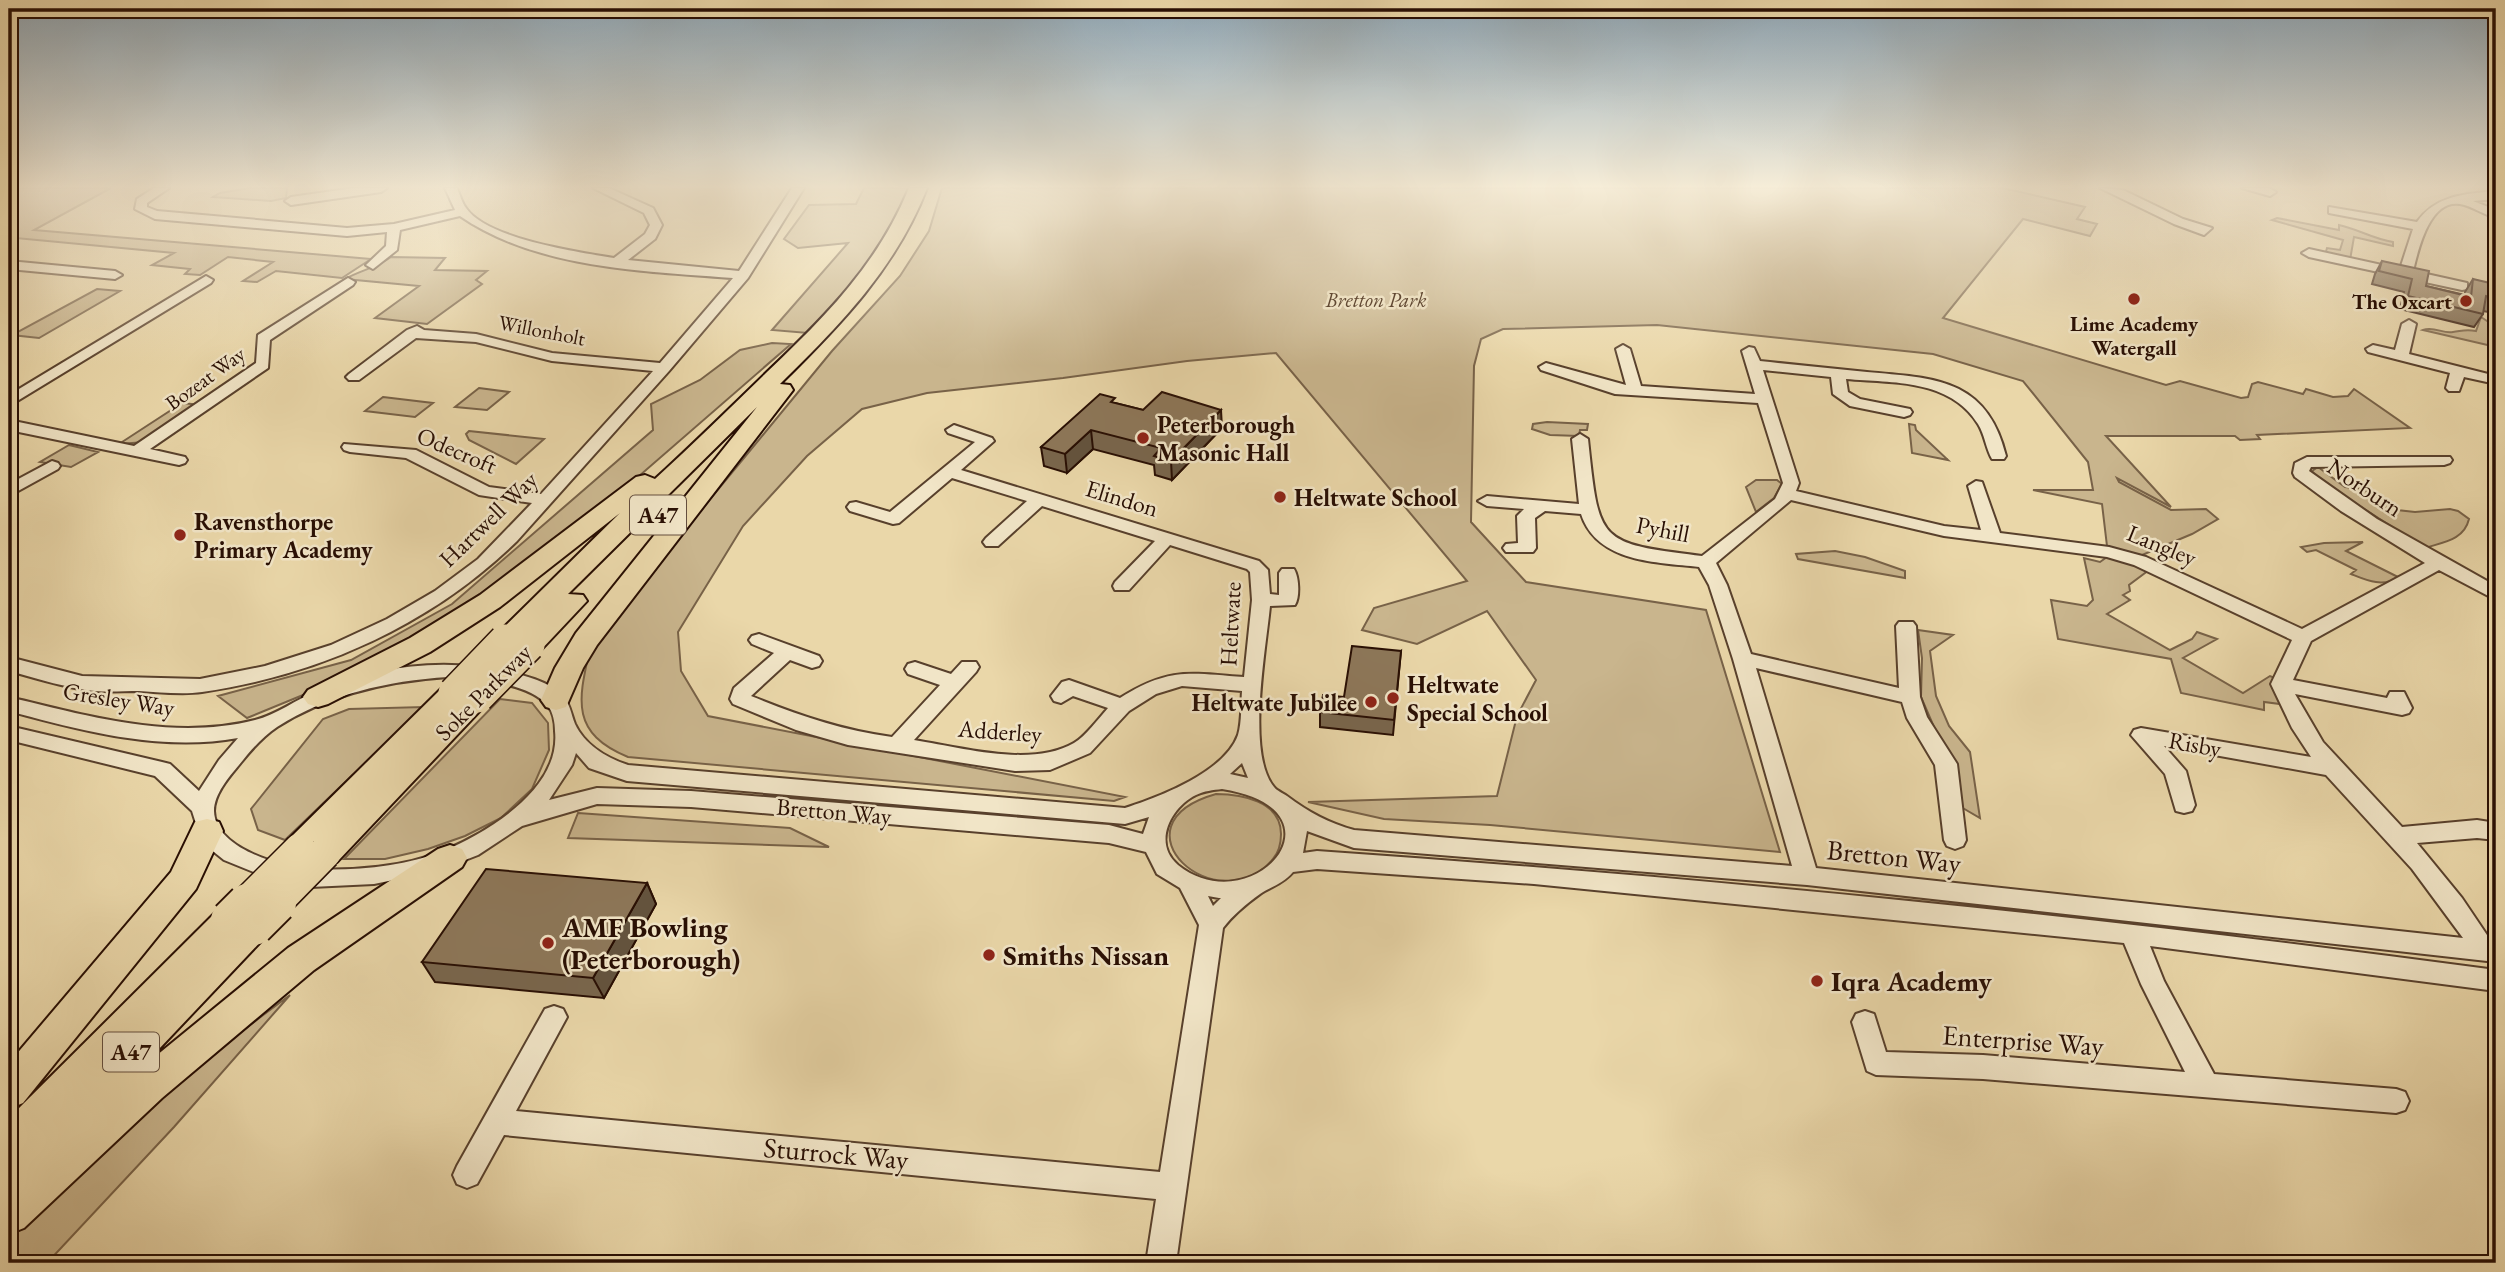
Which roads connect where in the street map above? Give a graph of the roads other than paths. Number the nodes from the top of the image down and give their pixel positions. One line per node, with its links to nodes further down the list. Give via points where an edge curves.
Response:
1 (392, 247): 11 (street)
2 (538, 247): 9 (street)
3 (636, 247): 9 (street)
4 (762, 247): 15 (street, Hartwell Way)
5 (891, 247): 34 (highway, Soke Parkway / A47, via 836,317)
6 (907, 247): 31 (highway, Soke Parkway / A47, via 849,322)
7 (2413, 247): 13 (street)
8 (2309, 253): 13 (street)
9 (617, 262): 15 (street)
10 (9, 265): 14 (street)
11 (373, 265)
12 (130, 267): 14 (street)
13 (2406, 273): 19 (street)
14 (115, 275): 17 (street)
15 (743, 275): 26 (street, Hartwell Way)
16 (206, 280): 36 (street)
17 (102, 282)
18 (348, 282): 42 (street, Bozeat Way, via 263,338 263,365)
19 (2462, 286)
20 (2409, 324): 24 (street)
21 (414, 332): 26 (street, Willonholt, via 476,338 552,357); 29 (street, Willonholt)
22 (1623, 349): 33 (street)
23 (2373, 349): 24 (street)
24 (2401, 356): 27 (street)
25 (1546, 367): 33 (street, via 1601,386)
26 (664, 368): 52 (street, Hartwell Way)
27 (2458, 371): 30 (street); 32 (street)
28 (1838, 373): 35 (street, via 1751,358); 37 (street, via 1841,394 1854,403); 43 (street, via 1922,381 1958,393 1975,409 1996,443)
29 (355, 377)
30 (2496, 380)
31 (786, 385): 70 (highway, Soke Parkway / A47); 84 (highway, A47, via 586,640)
32 (2454, 388)
33 (1635, 391): 35 (street)
34 (757, 393): 70 (highway, Soke Parkway / A47); 82 (highway, A47, via 490,601 420,645)
35 (1765, 399): 50 (street, via 1791,483)
36 (9, 401)
37 (1904, 412)
38 (9, 425): 42 (street)
39 (954, 430): 47 (street, via 986,441)
40 (1580, 439): 56 (street, Pyhill)
41 (350, 447): 52 (street, Odecroft, via 410,453 485,491)
42 (137, 452): 44 (street)
43 (1998, 456)
44 (179, 460)
45 (2444, 460): 62 (street, Norburn, via 2307,462 2301,467 2301,473 2319,487)
46 (52, 467): 49 (street)
47 (950, 471): 51 (street, Elindon); 55 (street, via 893,519)
48 (1976, 486): 57 (street)
49 (9, 491)
50 (1787, 494): 57 (street, Langley, via 1944,531); 61 (street)
51 (1040, 499): 58 (street, Elindon); 59 (street)
52 (546, 500): 74 (street, Hartwell Way, via 484,563 442,595 338,650 267,672 200,686 82,683)
53 (1487, 501): 54 (street)
54 (1544, 504): 56 (street); 60 (street, via 1525,516 1527,548)
55 (856, 507)
56 (1589, 510): 61 (street, Pyhill, via 1597,532 1614,544)
57 (1992, 536): 68 (street, Langley, via 2140,561)
58 (1167, 538): 64 (street, Elindon); 66 (street, Heltwate, via 1253,565 1261,578)
59 (992, 542)
60 (1512, 548)
61 (1706, 562): 72 (street)
62 (2438, 563): 65 (street, Norburn); 68 (street)
63 (1288, 573): 66 (street, via 1288,601)
64 (1122, 586)
65 (2496, 594)
66 (1261, 600): 79 (street, Heltwate)
67 (1906, 626): 81 (street)
68 (2303, 637): 78 (street)
69 (759, 640): 71 (street)
70 (517, 643): 109 (highway, Soke Parkway / A47, bridge)
71 (786, 652): 73 (street); 91 (street, Adderley, via 735,704 848,738)
72 (1743, 659): 81 (street); 106 (street)
73 (812, 661)
74 (9, 664)
75 (969, 667): 77 (street, Adderley)
76 (915, 669): 77 (street, Adderley)
77 (954, 682): 91 (street, Adderley)
78 (2281, 684): 83 (street, via 2402,708); 92 (street, via 2290,709)
79 (1253, 685): 86 (street, Adderley, via 1181,679 1149,689); 90 (street, Heltwate)
80 (1061, 696): 86 (street, Adderley, via 1069,687)
81 (1910, 696): 102 (street, via 1917,718 1946,764)
82 (318, 697): 84 (street, via 387,675 448,670 529,685); 87 (street)
83 (2397, 697)
84 (556, 700): 88 (street)
85 (9, 704): 87 (street, Gresley Way, via 162,736)
86 (1122, 706): 91 (street, Adderley, via 1083,748 1050,762 1015,763)
87 (264, 726): 98 (street, via 220,773)
88 (568, 730): 95 (street, Bretton Way, via 597,763 627,773 1125,816); 99 (street, via 566,758 547,789)
89 (9, 733): 98 (street, via 162,770)
90 (1248, 736): 93 (street, Heltwate, via 1231,762); 94 (street, Heltwate, via 1253,767)
91 (896, 746)
92 (2333, 768): 96 (street, Risby, via 2141,735 2175,771); 101 (street)
93 (1201, 785): 94 (street, via 1223,781); 95 (street)
94 (1265, 790): 97 (street)
95 (1171, 801): 103 (street, via 1156,822)
96 (2184, 804)
97 (1289, 812): 105 (street, via 1295,844); 106 (street, Bretton Way, via 1354,839)
98 (205, 820): 104 (street, via 234,855 269,871 322,878 376,876); 117 (highway, via 184,880)
99 (516, 820): 103 (street, Bretton Way, via 597,796 691,799 1109,834); 104 (street)
100 (2496, 831): 101 (street)
101 (2397, 836): 112 (street)
102 (1955, 841)
103 (1154, 846): 107 (street, via 1166,868)
104 (450, 858): 124 (highway, via 301,959 148,1086)
105 (1287, 864): 108 (street); 111 (street, via 1317,860 1414,864)
106 (1807, 876): 112 (street, Bretton Way)
107 (1189, 884): 108 (street, via 1210,890); 110 (street)
108 (1254, 886): 110 (street)
109 (242, 923): 120 (highway, Soke Parkway / A47); 122 (highway, Soke Parkway / A47)
110 (1211, 925): 123 (street)
111 (2133, 934): 113 (street); 116 (street, via 2153,984)
112 (2490, 951)
113 (2496, 979)
114 (554, 1017): 119 (street)
115 (1865, 1022): 116 (street, Enterprise Way, via 1876,1063 1983,1067)
116 (2207, 1087): 118 (street, Enterprise Way)
117 (9, 1091)
118 (2396, 1101)
119 (498, 1122): 121 (street); 123 (street, Sturrock Way)
120 (9, 1145)
121 (467, 1175)
122 (9, 1178)
123 (1173, 1186): 125 (street)
124 (9, 1213)
125 (1161, 1263)

